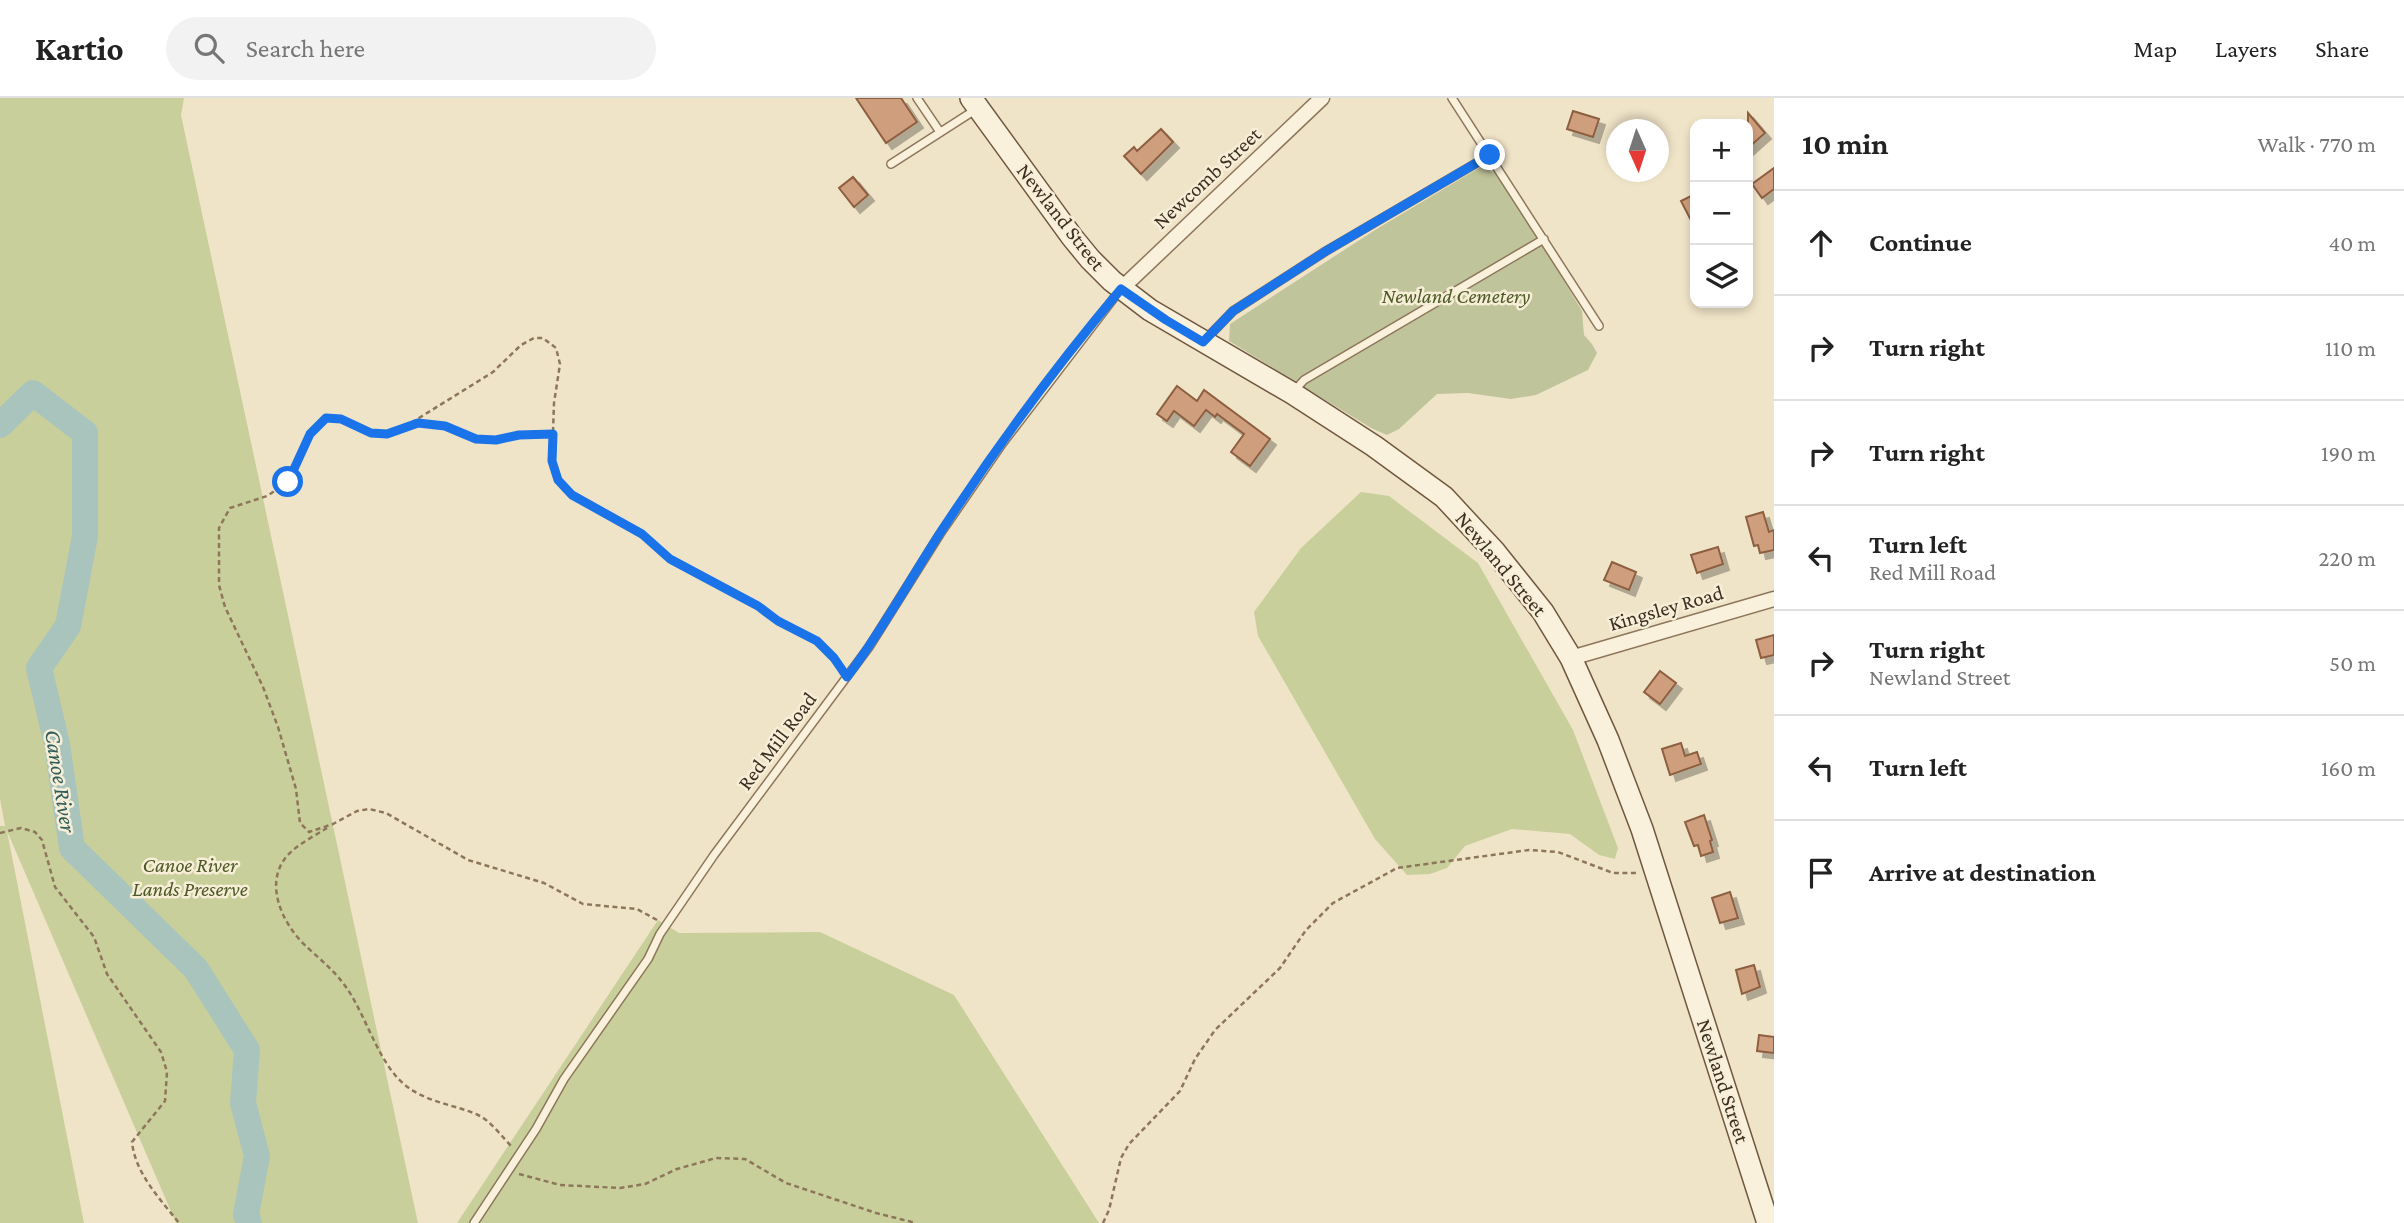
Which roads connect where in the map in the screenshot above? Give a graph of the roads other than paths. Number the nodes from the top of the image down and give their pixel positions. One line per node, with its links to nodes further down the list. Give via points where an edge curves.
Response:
1 (917, 98): 5 (lane)
2 (1322, 98): 9 (street, Newcomb Street)
3 (1452, 98): 6 (lane)
4 (975, 103): 5 (lane); 9 (street, Newland Street, via 1072,237)
5 (940, 132): 7 (lane)
6 (1490, 155): 8 (lane); 11 (lane, via 1233,311)
7 (891, 164)
8 (1544, 239): 10 (lane); 12 (lane, via 1304,380)
9 (1121, 289): 11 (street, Newland Street); 15 (lane, Red Mill Road, via 1002,444 869,647 713,855)
10 (1599, 326)
11 (1203, 342): 12 (street, Newland Street)
12 (1292, 393): 14 (street, Newland Street, via 1444,497 1543,612)
13 (1774, 599): 14 (street, Kingsley Road)
14 (1571, 658): 16 (street, Newland Street, via 1608,740 1656,871)
15 (474, 1223)
16 (1768, 1223)

